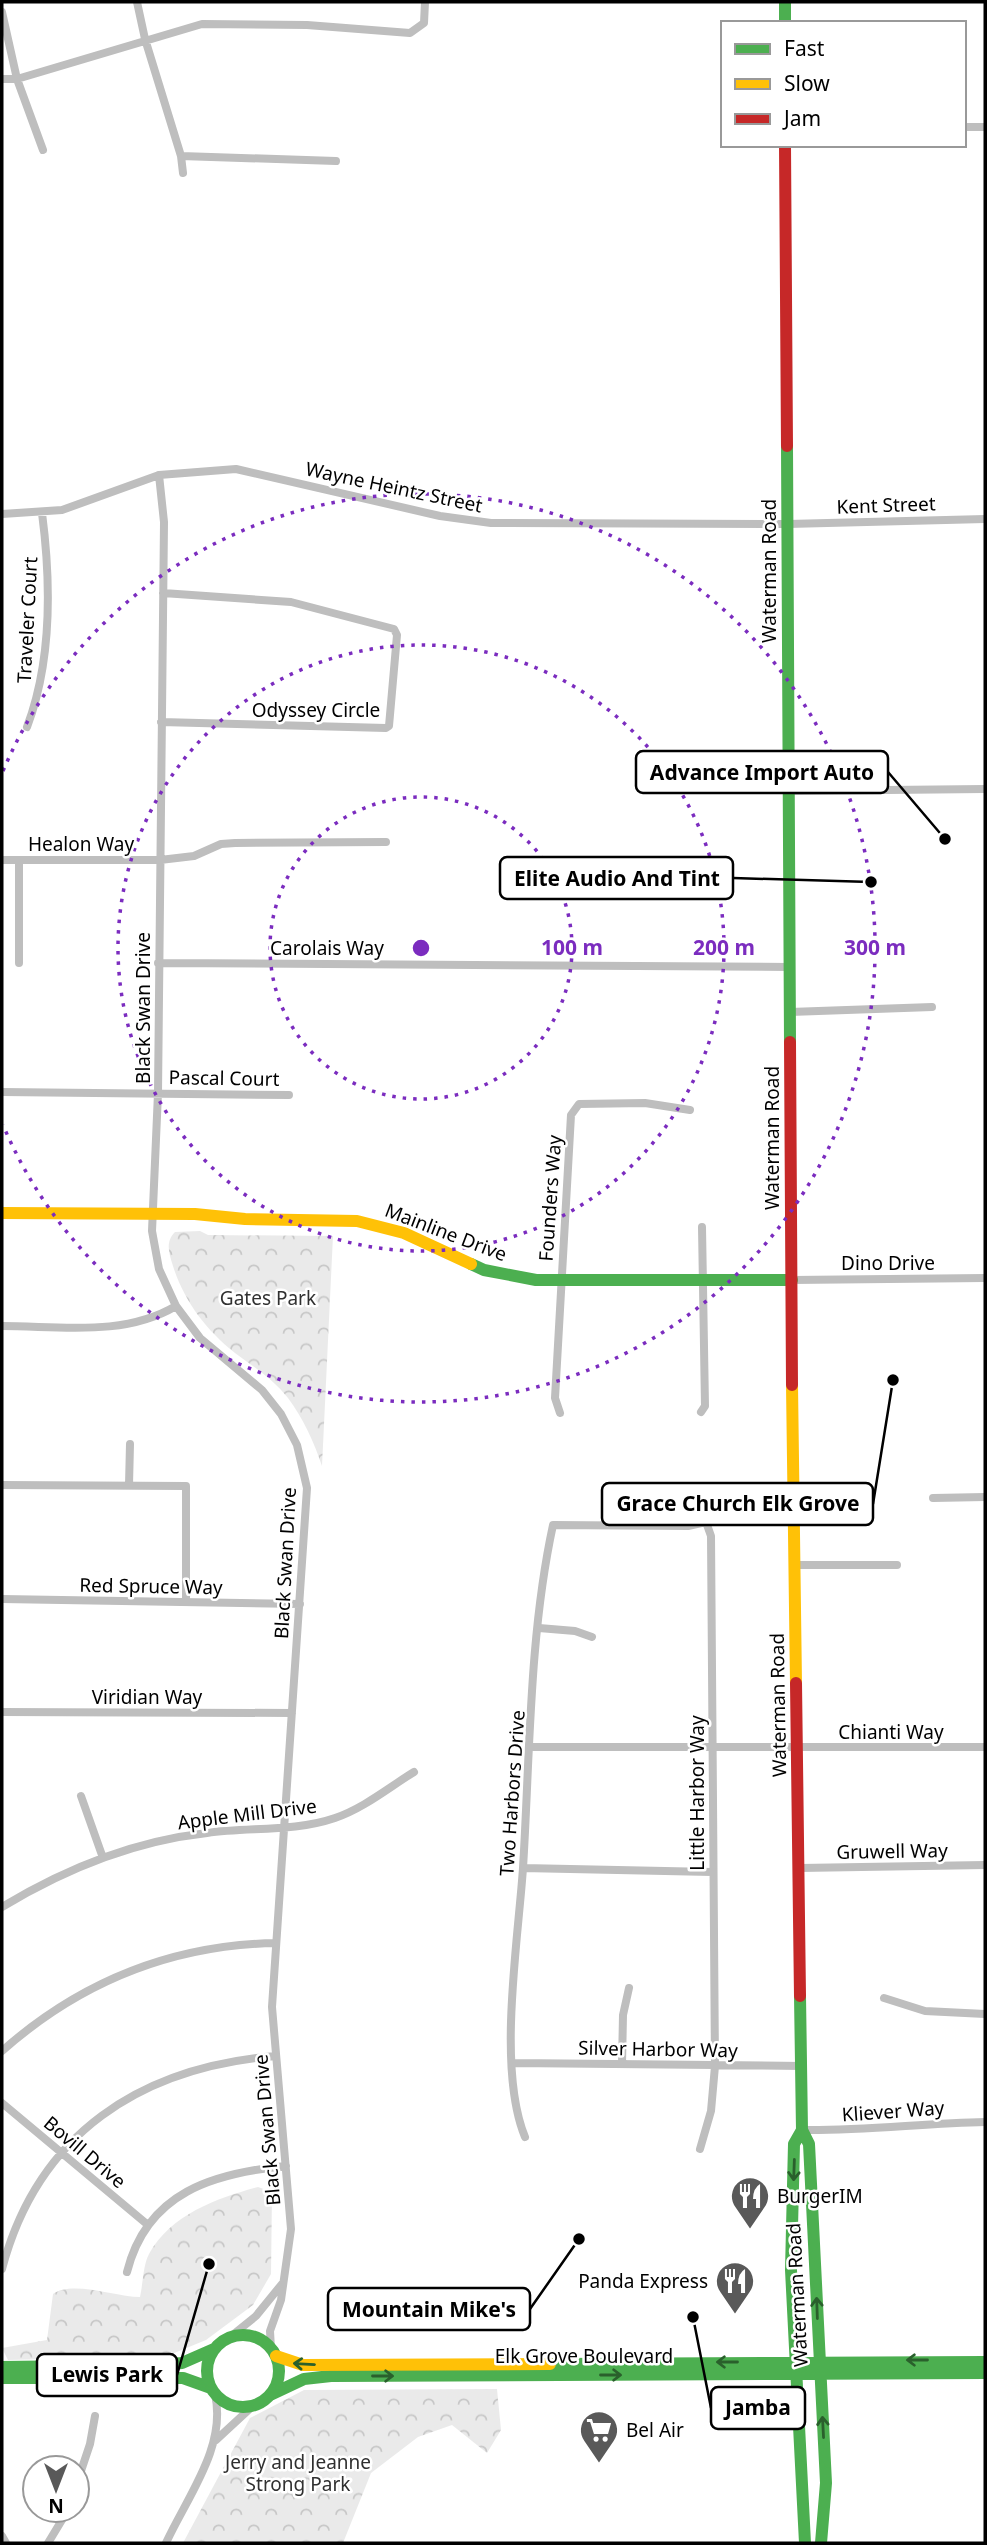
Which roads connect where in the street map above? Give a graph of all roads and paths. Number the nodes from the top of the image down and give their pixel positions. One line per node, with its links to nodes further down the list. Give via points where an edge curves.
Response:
1 (137, 2): 6 (street)
2 (425, 2): 6 (street, via 424,23 410,33 307,25 202,24)
3 (785, 2): 5 (main road)
4 (2, 12): 8 (street)
5 (785, 21)
6 (145, 39): 8 (street); 13 (street)
7 (2, 79): 8 (street)
8 (16, 79): 12 (street)
9 (966, 127): 10 (street)
10 (985, 127)
11 (785, 147): 20 (main road, Waterman Road)
12 (43, 150)
13 (181, 156): 14 (street); 15 (street)
14 (336, 161)
15 (183, 173)
16 (159, 475): 17 (street, Wayne Heintz Street); 20 (street, Wayne Heintz Street, via 236,470 440,516 491,523); 21 (street, Black Swan Drive)
17 (42, 513): 18 (street, Wayne Heintz Street); 23 (street, Traveler Court, via 47,548 44,669)
18 (2, 514)
19 (985, 519): 20 (street, Kent Street)
20 (788, 524): 25 (main road, Waterman Road)
21 (163, 593): 22 (street, Black Swan Drive); 22 (street, Odyssey Circle, via 291,602 394,629 397,635 386,728)
22 (161, 722): 29 (street, Black Swan Drive)
23 (27, 727)
24 (985, 789): 25 (street)
25 (789, 791): 32 (main road, Waterman Road)
26 (386, 842): 29 (street, Healon Way, via 235,843 194,856)
27 (2, 860): 28 (street, Healon Way)
28 (19, 860): 29 (street, Healon Way); 30 (street)
29 (159, 860): 31 (street, Black Swan Drive)
30 (19, 963)
31 (158, 963): 32 (street, Carolais Way); 36 (street, Black Swan Drive)
32 (790, 967): 34 (main road, Waterman Road)
33 (932, 1007): 34 (street)
34 (790, 1012): 44 (main road, Waterman Road)
35 (2, 1092): 36 (street, Pascal Court)
36 (158, 1093): 37 (street, Pascal Court); 40 (street, Black Swan Drive)
37 (289, 1095)
38 (690, 1110): 45 (street, Founders Way, via 645,1103 579,1104 571,1115)
39 (2, 1213): 40 (main road, Mainline Drive)
40 (151, 1214): 45 (main road, Mainline Drive, via 357,1222 404,1233 484,1270); 46 (street, Black Swan Drive, via 159,1269)
41 (702, 1227): 43 (street)
42 (985, 1278): 44 (street, Dino Drive)
43 (704, 1280): 44 (main road, Mainline Drive); 45 (main road, Mainline Drive); 48 (street, via 705,1406)
44 (792, 1280): 56 (main road, Waterman Road)
45 (561, 1281): 49 (street, via 555,1398)
46 (176, 1306): 47 (street, via 159,1317 131,1325); 60 (street, Black Swan Drive, via 200,1338 262,1390 297,1445 307,1488)
47 (2, 1326)
48 (701, 1412)
49 (560, 1413)
50 (130, 1444): 52 (street)
51 (2, 1485): 52 (street)
52 (129, 1485): 59 (street, via 186,1486)
53 (933, 1497): 54 (street)
54 (985, 1497)
55 (553, 1525): 61 (street, Two Harbors Drive); 67 (street, Little Harbor Way, via 688,1526 706,1522 711,1536)
56 (795, 1564): 57 (street); 68 (main road, Waterman Road)
57 (897, 1565)
58 (2, 1599): 59 (street, Red Spruce Way)
59 (186, 1602): 60 (street, Red Spruce Way)
60 (300, 1604): 64 (street, Black Swan Drive)
61 (539, 1628): 62 (street); 65 (street, Two Harbors Drive)
62 (592, 1637)
63 (2, 1712): 64 (street, Viridian Way)
64 (292, 1713): 71 (street, Black Swan Drive)
65 (530, 1747): 67 (street, Chianti Way); 74 (street, Two Harbors Drive)
66 (985, 1747): 68 (street, Chianti Way)
67 (713, 1748): 68 (street, Chianti Way); 76 (street, Little Harbor Way)
68 (798, 1748): 75 (main road, Waterman Road)
69 (414, 1772): 71 (street, Apple Mill Drive, via 338,1817)
70 (81, 1796): 72 (street)
71 (284, 1828): 72 (street, Apple Mill Drive, via 180,1837); 78 (street, Black Swan Drive)
72 (103, 1858): 77 (street, Apple Mill Drive, via 57,1876)
73 (985, 1865): 75 (street, Gruwell Way)
74 (523, 1868): 76 (street); 84 (street, Two Harbors Drive, via 511,2031)
75 (800, 1868): 87 (main road, Waterman Road)
76 (712, 1872): 86 (street, Little Harbor Way)
77 (2, 1907)
78 (276, 1943): 82 (street, via 194,1951 126,1971 53,2009); 83 (street, Black Swan Drive, via 272,2007)
79 (629, 1988): 85 (street)
80 (884, 1998): 81 (street, via 925,2011)
81 (985, 2014)
82 (2, 2051)
83 (276, 2056): 93 (street, via 216,2063 159,2081 115,2106); 94 (street, Black Swan Drive)
84 (513, 2063): 85 (street, Silver Harbor Way); 91 (street, Two Harbors Drive, via 517,2117)
85 (622, 2064): 86 (street, Silver Harbor Way)
86 (715, 2066): 87 (street, Silver Harbor Way); 92 (street, Little Harbor Way)
87 (803, 2066): 90 (main road, Waterman Road)
88 (2, 2103): 93 (street, Bovill Drive)
89 (985, 2122): 90 (street, Kliever Way, via 912,2123 863,2131)
90 (802, 2130): 102 (main road, Waterman Road, one-way to 102, via 794,2144 790,2258); 103 (main road, Waterman Road, one-way to 90, via 809,2144)
91 (525, 2137)
92 (700, 2149)
93 (62, 2153): 95 (street, Bovill Drive); 96 (street, via 27,2202)
94 (286, 2166): 95 (street, via 211,2179 176,2198); 98 (street, Black Swan Drive, via 291,2229)
95 (148, 2225): 97 (street)
96 (2, 2269)
97 (127, 2272)
98 (282, 2284): 99 (street, Black Swan Drive, via 256,2316); 101 (street, Black Swan Drive, via 270,2332)
99 (230, 2337): 100 (main road); 101 (main road, via 256,2338)
100 (214, 2349): 105 (main road, via 182,2363 162,2365); 110 (main road, via 206,2372)
101 (273, 2352): 102 (main road, Elk Grove Boulevard, one-way to 101, via 303,2365); 111 (main road, via 279,2372)
102 (795, 2361): 103 (main road, Elk Grove Boulevard); 107 (main road, Waterman Road)
103 (819, 2361): 104 (main road, Elk Grove Boulevard, one-way to 103); 108 (main road, Waterman Road)
104 (985, 2362)
105 (2, 2367)
106 (985, 2373): 108 (main road, Elk Grove Boulevard)
107 (797, 2376): 108 (main road, Elk Grove Boulevard); 111 (main road, Elk Grove Boulevard, one-way to 107, via 304,2379 331,2376); 115 (main road, Waterman Road)
108 (820, 2376): 123 (main road, Waterman Road, one-way to 108, via 826,2483)
109 (2, 2378): 110 (main road, via 183,2378)
110 (213, 2391): 112 (main road, via 233,2406); 114 (street, via 219,2410)
111 (270, 2395): 112 (main road)
112 (254, 2405): 114 (street)
113 (95, 2416): 116 (street)
114 (216, 2440): 121 (street)
115 (801, 2441): 122 (main road, Waterman Road); 123 (main road, via 809,2453 814,2538)
116 (87, 2454)
117 (60, 2524): 120 (street)
118 (2, 2536): 119 (street)
119 (6, 2543)
120 (48, 2543)
121 (166, 2543)
122 (805, 2543)
123 (819, 2543)

